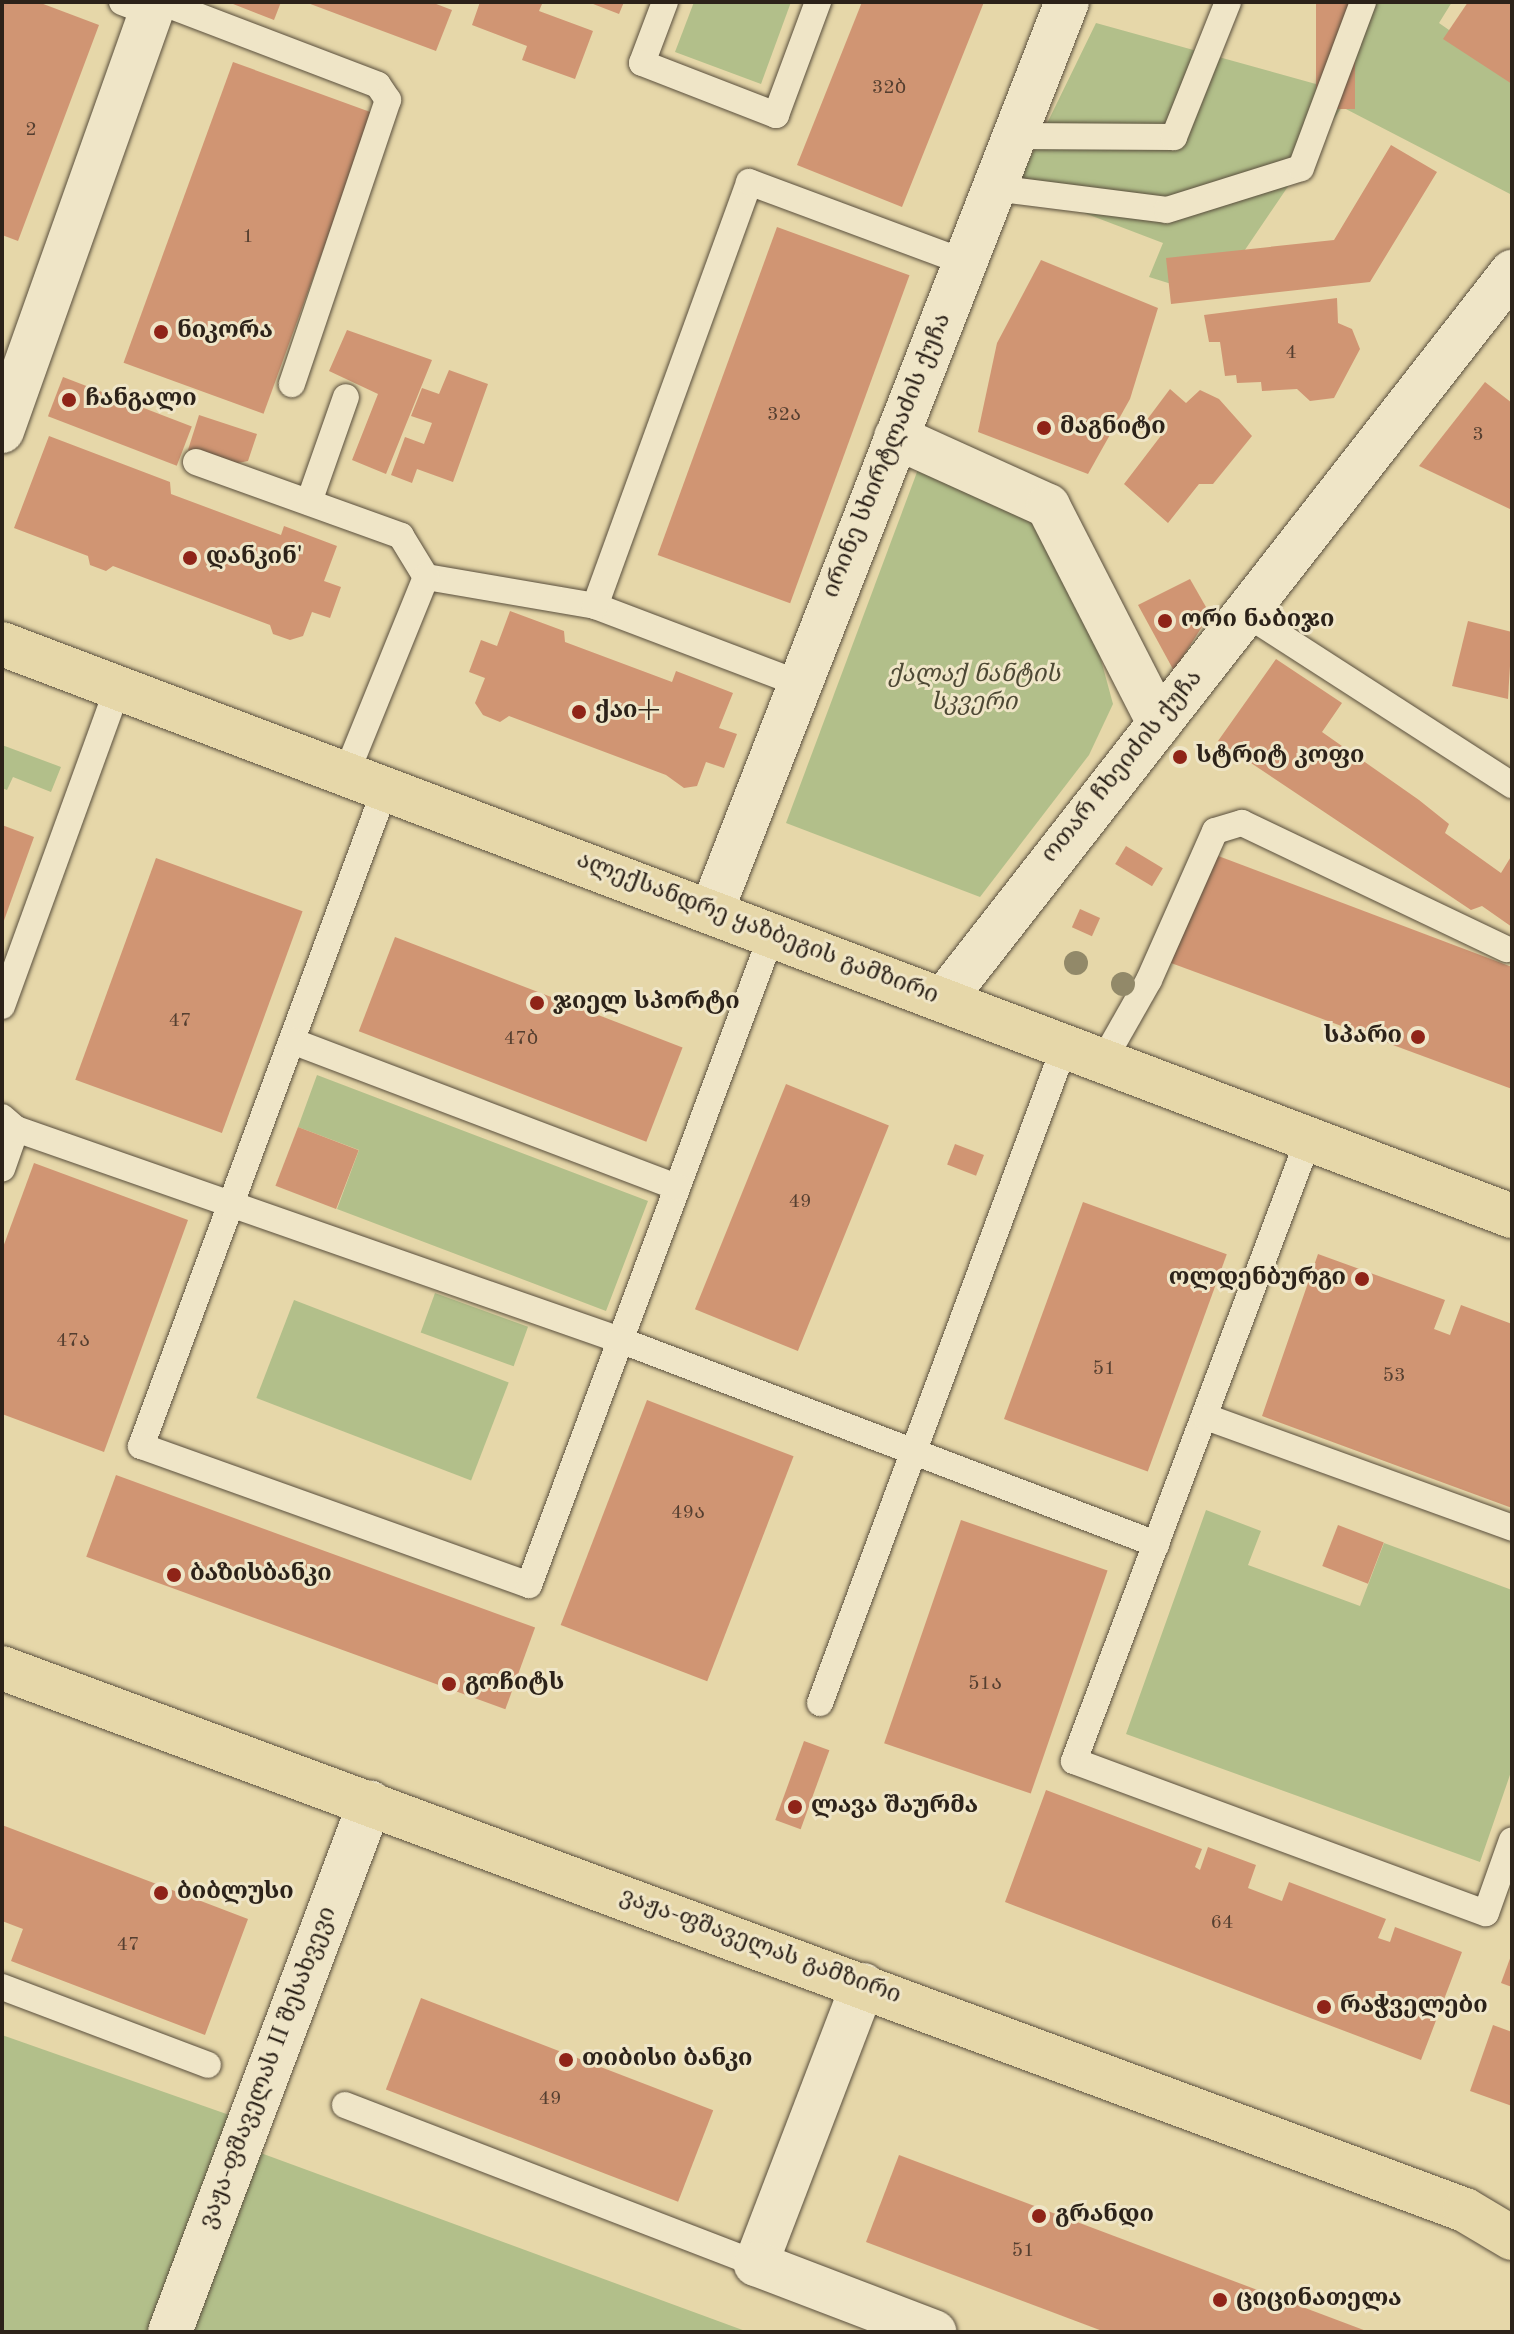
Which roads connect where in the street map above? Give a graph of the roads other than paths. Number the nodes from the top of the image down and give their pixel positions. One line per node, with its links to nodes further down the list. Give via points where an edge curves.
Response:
1 (665, 2): 2 (lane, via 642,63 776,115)
2 (818, 2)
3 (1067, 2): 7 (street, ირინე სხირტლაძის ქუჩა)
4 (1228, 2): 7 (lane, via 1174,137)
5 (1363, 2): 8 (lane, via 1301,168 1167,210)
6 (147, 5): 11 (lane, via 378,85 388,100); 13 (street)
7 (1015, 136): 8 (street, ირინე სხირტლაძის ქუჩა)
8 (994, 188): 9 (street, ირინე სხირტლაძის ქუჩა)
9 (964, 262): 14 (street, ირინე სხირტლაძის ქუჩა); 18 (lane, via 749,182)
10 (1512, 272): 19 (street, ოთარ ჩხეიძის ქუჩა)
11 (292, 384)
12 (346, 397): 16 (lane)
13 (2, 431)
14 (896, 437): 21 (street, ირინე სხირტლაძის ქუჩა); 23 (street, via 1048,506)
15 (196, 462): 16 (lane)
16 (309, 502): 17 (lane, via 401,536)
17 (426, 577): 18 (lane); 24 (lane)
18 (595, 606): 21 (lane)
19 (1245, 613): 23 (street, ოთარ ჩხეიძის ქუჩა); 25 (lane)
20 (2, 644): 22 (main road, ალექსანდრე ყაზბეგის გამზირი)
21 (798, 683): 26 (street, ირინე სხირტლაძის ქუჩა)
22 (118, 688): 24 (main road, ალექსანდრე ყაზბეგის გამზირი); 30 (lane)
23 (1159, 723): 29 (street, ოთარ ჩხეიძის ქუჩა)
24 (366, 781): 26 (main road, ალექსანდრე ყაზბეგის გამზირი); 31 (lane)
25 (1512, 785)
26 (712, 910): 27 (main road, ალექსანდრე ყაზბეგის გამზირი)
27 (772, 934): 29 (main road, ალექსანდრე ყაზბეგის გამზირი); 36 (lane)
28 (1506, 949): 32 (lane, via 1242,823 1215,831 1149,980)
29 (944, 999): 32 (main road, ალექსანდრე ყაზბეგის გამზირი)
30 (2, 1006)
31 (292, 1041): 36 (lane); 37 (lane)
32 (1084, 1053): 34 (main road, ალექსანდრე ყაზბეგის გამზირი); 41 (lane)
33 (9, 1123): 35 (lane); 37 (lane)
34 (1309, 1138): 38 (main road, ალექსანდრე ყაზბეგის გამზირი); 40 (lane)
35 (2, 1169)
36 (677, 1187): 39 (lane)
37 (234, 1203): 39 (lane); 39 (lane, via 141,1446 529,1585)
38 (1512, 1216)
39 (620, 1340): 41 (lane)
40 (1206, 1417): 42 (lane); 43 (lane)
41 (913, 1454): 43 (lane); 45 (lane)
42 (1512, 1528)
43 (1156, 1544): 47 (lane, via 1074,1761 1486,1913)
44 (2, 1668): 46 (main road, ვაჟა-ფშაველას გამზირი)
45 (820, 1703)
46 (370, 1803): 48 (main road, ვაჟა-ფშაველას გამზირი); 56 (street, ვაჟა-ფშაველას II შესახვევი)
47 (1512, 1840)
48 (863, 1985): 52 (main road, ვაჟა-ფშაველას გამზირი); 55 (street)
49 (2, 1987): 50 (lane)
50 (208, 2065)
51 (345, 2105): 55 (lane)
52 (1465, 2210): 53 (main road); 54 (main road, ვაჟა-ფშაველას გამზირი)
53 (1512, 2216)
54 (1512, 2238)
55 (756, 2264): 57 (street)
56 (170, 2332)
57 (934, 2332)

